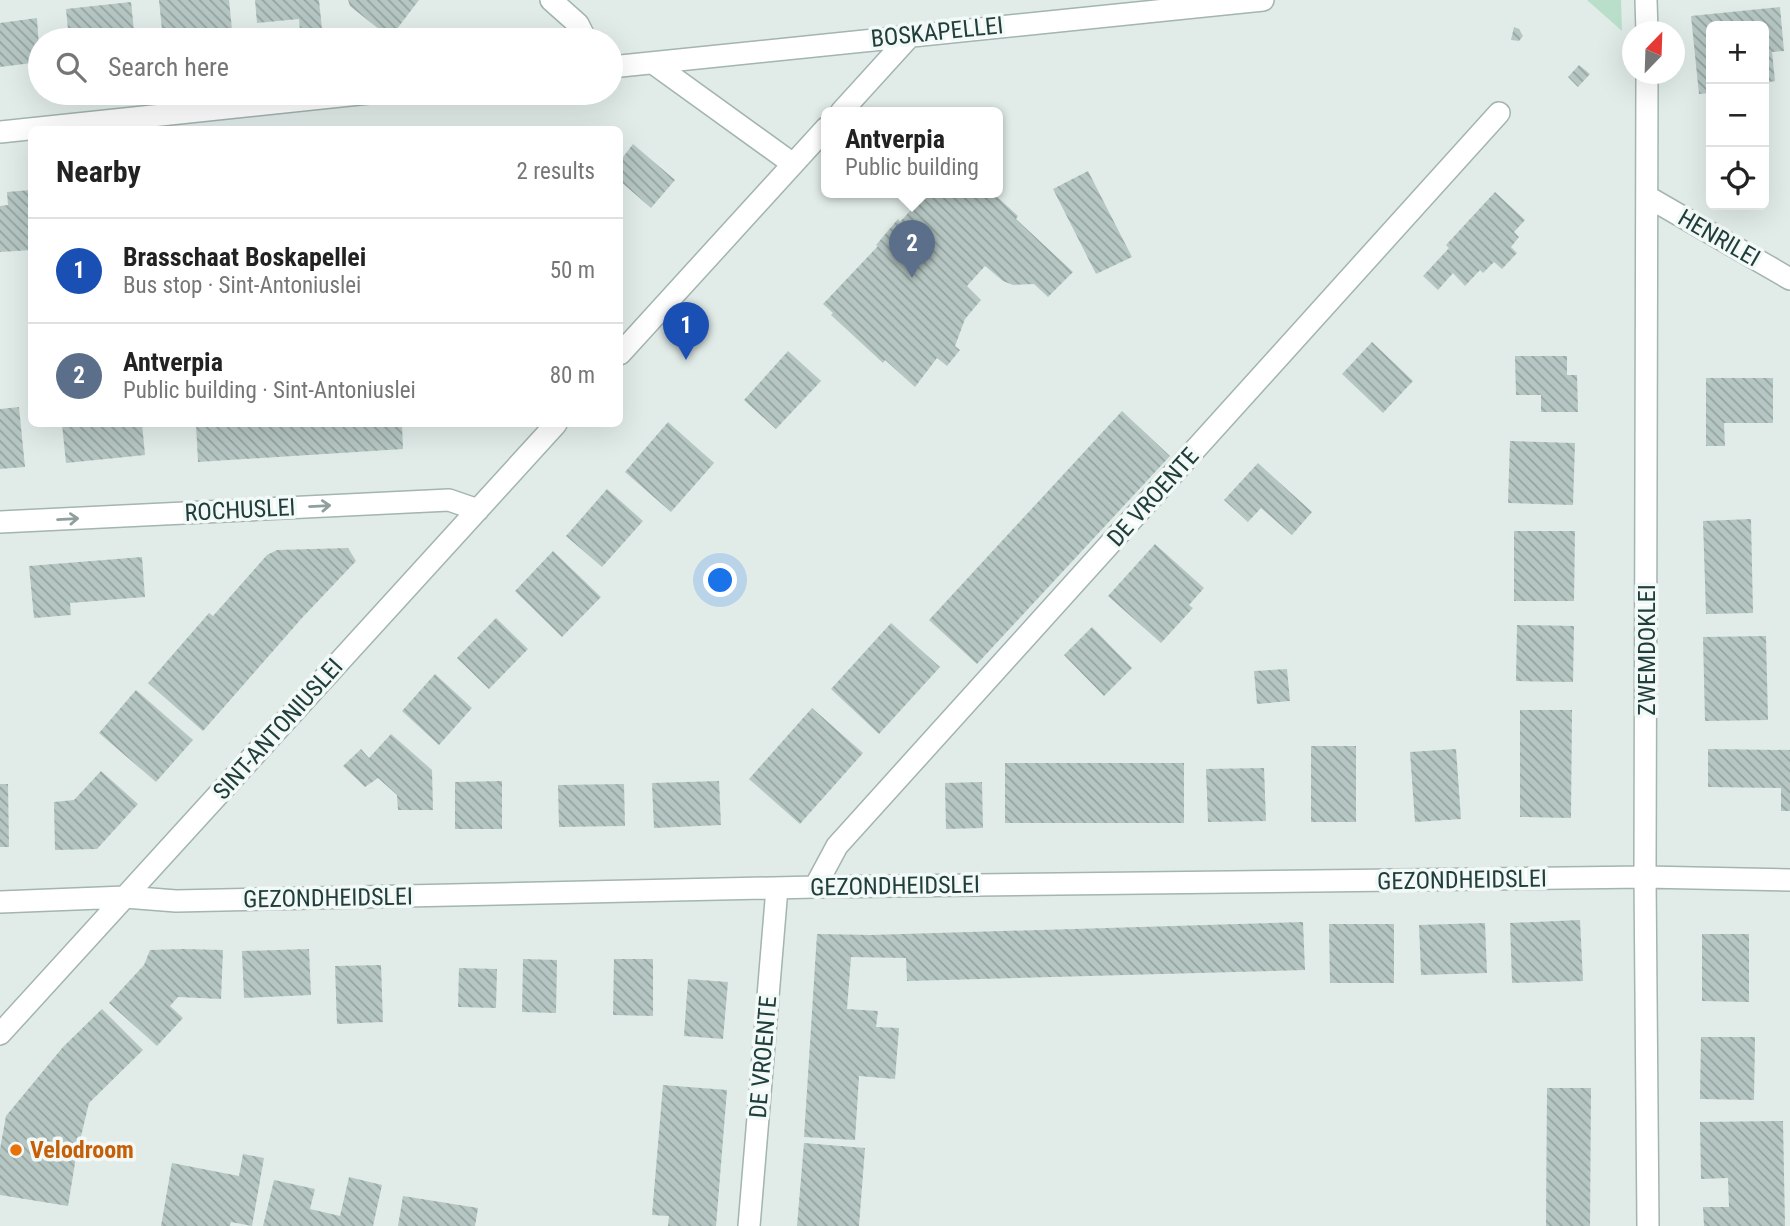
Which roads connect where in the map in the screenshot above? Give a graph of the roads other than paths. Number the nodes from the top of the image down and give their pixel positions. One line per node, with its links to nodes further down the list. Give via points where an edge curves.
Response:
1 (551, 0): 6 (street)
2 (1263, 0): 4 (street, BOSKAPELLEI)
3 (1647, 0): 5 (street)
4 (1084, 9): 7 (street, BOSKAPELLEI)
5 (1647, 21)
6 (580, 28)
7 (911, 35): 8 (street, BOSKAPELLEI); 12 (street)
8 (653, 62): 9 (street, BOSKAPELLEI); 18 (street)
9 (623, 66)
10 (1647, 84): 19 (street, ZWEMDOKLEI)
11 (255, 105): 14 (street)
12 (846, 107)
13 (1499, 113): 27 (street, DE VROENTE, via 837,846)
14 (57, 126)
15 (28, 129): 16 (street)
16 (0, 132)
17 (821, 133): 18 (street)
18 (793, 164): 21 (street)
19 (1648, 197): 20 (street, HENRILEI); 25 (street, ZWEMDOKLEI)
20 (1790, 279)
21 (623, 351)
22 (553, 427): 23 (street, SINT-ANTONIUSLEI)
23 (478, 510): 24 (street, ROCHUSLEI, one-way to 23, via 449,500); 29 (street, SINT-ANTONIUSLEI)
24 (0, 522)
25 (1645, 877): 26 (street, GEZONDHEIDSLEI); 27 (street, GEZONDHEIDSLEI); 33 (street, ZWEMDOKLEI)
26 (1790, 880)
27 (815, 887): 28 (street, GEZONDHEIDSLEI)
28 (778, 888): 29 (street, GEZONDHEIDSLEI, via 190,901); 32 (street, DE VROENTE)
29 (125, 897): 30 (street, GEZONDHEIDSLEI); 31 (street, SINT-ANTONIUSLEI)
30 (0, 901)
31 (0, 1034)
32 (749, 1226)
33 (1648, 1226)

